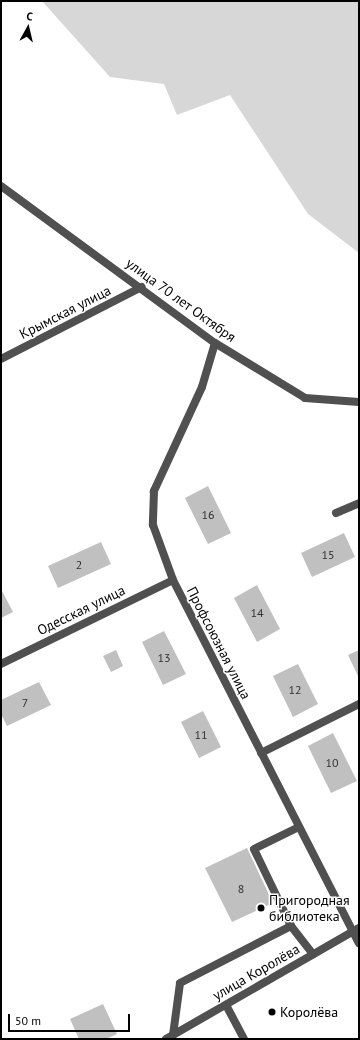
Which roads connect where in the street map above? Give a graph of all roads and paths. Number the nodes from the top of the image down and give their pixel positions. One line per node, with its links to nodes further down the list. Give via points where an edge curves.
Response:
1 (1, 186): 2 (street, улица 70 лет Октября)
2 (142, 287): 3 (street, улица 70 лет Октября); 4 (street, Крымская улица)
3 (215, 343): 5 (street, улица 70 лет Октября, via 305,398); 8 (street, Профсоюзная улица, via 202,387 154,491 153,525)
4 (1, 359)
5 (359, 402)
6 (359, 503): 7 (street)
7 (336, 513)
8 (172, 580): 9 (street, Одесская улица); 11 (street, Профсоюзная улица)
9 (1, 664)
10 (359, 704): 11 (street)
11 (261, 752): 12 (street, Профсоюзная улица)
12 (299, 827): 13 (street, via 254,849); 14 (street, Профсоюзная улица)
13 (291, 926): 16 (street); 18 (street, via 180,983)
14 (356, 930): 15 (street, Профсоюзная улица); 16 (street, улица Королёва)
15 (359, 943)
16 (313, 954): 17 (street, улица Королёва)
17 (226, 1005): 18 (street, улица Королёва); 19 (street)
18 (170, 1037)
19 (244, 1039)

